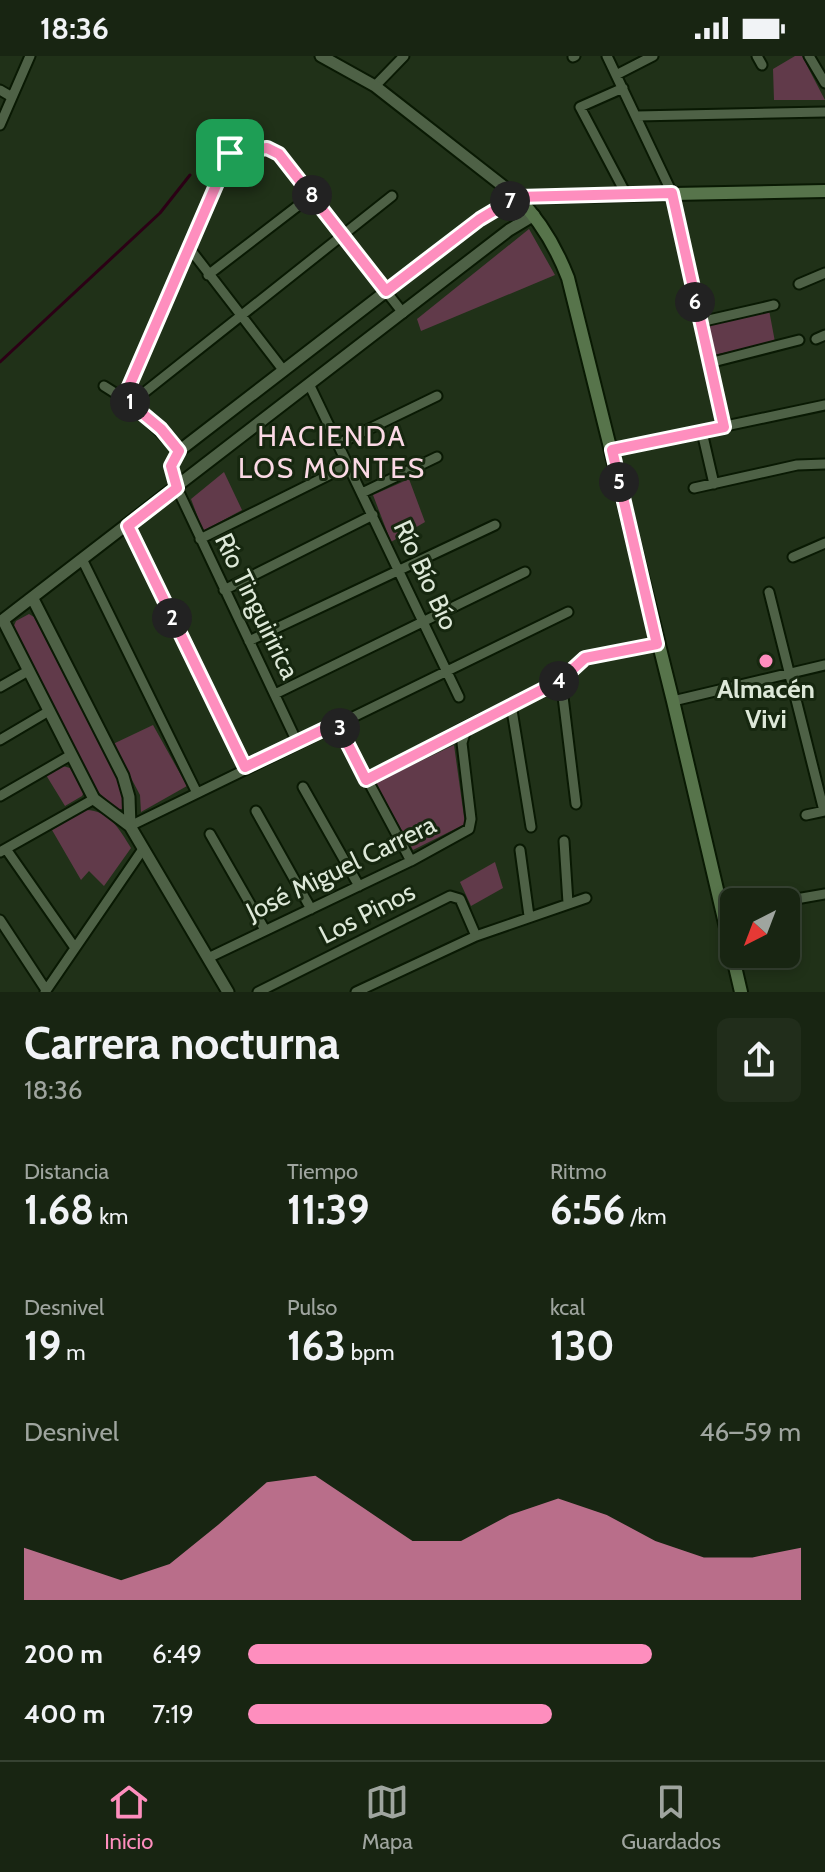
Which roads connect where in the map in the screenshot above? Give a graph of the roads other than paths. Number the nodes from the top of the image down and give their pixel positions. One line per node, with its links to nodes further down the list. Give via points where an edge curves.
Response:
1 (30, 56): 12 (street)
2 (321, 56): 9 (street)
3 (404, 56): 9 (street)
4 (607, 56): 7 (street)
5 (653, 56): 7 (street)
6 (809, 56): 8 (street)
7 (616, 75): 10 (street)
8 (825, 83)
9 (375, 86): 22 (street)
10 (623, 88): 14 (street); 19 (street, via 580,107)
11 (0, 90): 12 (street)
12 (12, 97): 15 (street)
13 (825, 112): 14 (street)
14 (637, 116): 17 (street)
15 (0, 125)
16 (825, 191): 17 (main road)
17 (672, 193): 19 (main road); 33 (street)
18 (558, 194): 19 (main road); 22 (main road); 23 (main road)
19 (626, 194)
20 (312, 195): 24 (street); 25 (street, via 275,151 230,153); 27 (street)
21 (392, 196): 24 (street)
22 (517, 197): 23 (main road); 29 (street)
23 (538, 220): 31 (street, via 509,230); 45 (main road, via 568,278)
24 (342, 236): 29 (street); 32 (street)
25 (190, 249): 27 (street); 40 (street)
26 (825, 273): 28 (street)
27 (208, 275): 32 (street)
28 (799, 284)
29 (386, 291): 31 (street); 36 (street)
30 (774, 305): 33 (street)
31 (403, 313): 38 (street)
32 (240, 315): 36 (street); 40 (street)
33 (700, 322): 35 (street)
34 (799, 340): 35 (street)
35 (709, 363): 42 (street)
36 (284, 371): 46 (street)
37 (104, 386): 40 (street)
38 (310, 386): 44 (street, Río Bío Bío); 51 (street)
39 (437, 396): 44 (street)
40 (128, 401): 46 (street)
41 (825, 405): 42 (street)
42 (724, 427): 43 (street)
43 (702, 432): 45 (street); 50 (street)
44 (338, 444): 49 (street, Río Bío Bío)
45 (612, 450): 70 (main road)
46 (179, 451): 51 (street, via 171,466)
47 (437, 457): 53 (street)
48 (825, 464): 50 (street)
49 (349, 465): 53 (street, Río Bío Bío); 57 (street)
50 (714, 484): 52 (street)
51 (177, 488): 56 (street); 57 (street, Río Tinguiririca)
52 (694, 488)
53 (362, 493): 54 (street, Río Bío Bío)
54 (373, 515): 61 (street, Río Bío Bío); 63 (street)
55 (495, 525): 61 (street)
56 (128, 526): 60 (street); 87 (street)
57 (200, 539): 63 (street, Río Tinguiririca)
58 (825, 543): 59 (street)
59 (793, 557)
60 (83, 561): 65 (street); 90 (street)
61 (399, 571): 68 (street, Río Bío Bío); 69 (street)
62 (525, 572): 68 (street)
63 (224, 590): 69 (street, Río Tinguiririca)
64 (769, 592): 74 (street)
65 (33, 599): 67 (street); 97 (street, via 123,776)
66 (568, 612): 73 (street)
67 (1, 618): 72 (street)
68 (424, 622): 73 (street, Río Bío Bío); 77 (street)
69 (249, 641): 77 (street, Río Tinguiririca)
70 (657, 644): 75 (street, via 585,658); 79 (main road)
71 (825, 665): 74 (street)
72 (28, 671): 76 (street); 81 (street)
73 (447, 671): 78 (street, Río Bío Bío); 82 (street)
74 (790, 674): 79 (street); 95 (street)
75 (561, 680): 80 (street); 93 (street)
76 (0, 687)
77 (275, 694): 85 (street, Río Tinguiririca)
78 (459, 697)
79 (673, 701): 121 (main road)
80 (511, 704): 83 (street); 98 (street)
81 (49, 711): 84 (street); 86 (street)
82 (337, 723): 85 (street); 88 (street)
83 (467, 726): 88 (street); 104 (street, José Miguel Carrera, via 462,743 469,829)
84 (0, 740)
85 (297, 742): 87 (street)
86 (71, 755): 91 (street); 92 (street)
87 (245, 767): 90 (street)
88 (366, 780): 104 (street)
89 (303, 787): 105 (street)
90 (196, 791): 97 (street)
91 (0, 796)
92 (94, 799): 97 (street); 102 (street)
93 (576, 804)
94 (256, 811): 110 (street)
95 (824, 811): 96 (street)
96 (806, 815)
97 (130, 826): 101 (street)
98 (531, 827)
99 (210, 834): 113 (street)
100 (564, 841): 109 (street)
101 (143, 849): 115 (street); 116 (street)
102 (3, 850): 115 (street)
103 (520, 850): 111 (street)
104 (411, 861): 105 (street, José Miguel Carrera)
105 (359, 886): 110 (street, José Miguel Carrera)
106 (825, 894): 108 (street)
107 (586, 898): 109 (street)
108 (800, 898)
109 (568, 903): 111 (street)
110 (311, 909): 113 (street, José Miguel Carrera)
111 (529, 916): 114 (street)
112 (0, 920): 117 (street)
113 (265, 930): 116 (street, José Miguel Carrera)
114 (476, 936): 119 (street, Los Pinos, via 460,899 450,896); 120 (street)
115 (75, 948): 117 (street)
116 (208, 958): 118 (street)
117 (45, 991)
118 (228, 992)
119 (258, 992)
120 (356, 992)
121 (741, 992)

